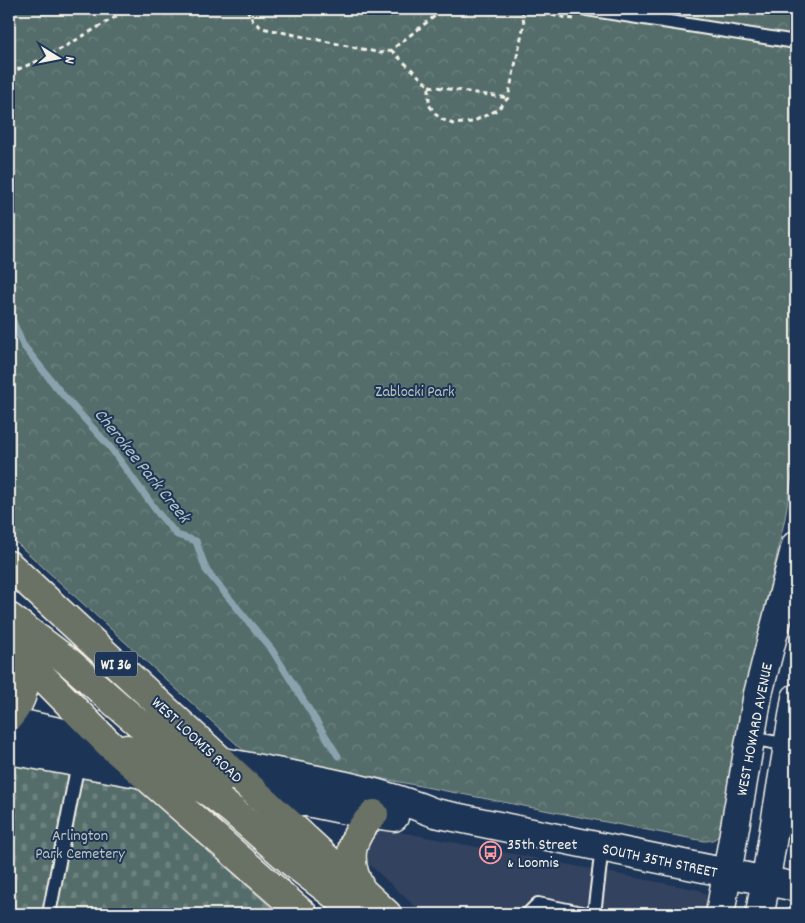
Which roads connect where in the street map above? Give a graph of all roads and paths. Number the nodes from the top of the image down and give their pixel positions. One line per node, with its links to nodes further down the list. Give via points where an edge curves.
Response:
1 (130, 9): 9 (path, via 47,57)
2 (247, 9): 8 (path, via 253,21 262,28 382,53)
3 (492, 9): 6 (path)
4 (522, 9): 11 (path, via 524,24)
5 (587, 9): 7 (lane)
6 (438, 10): 8 (path)
7 (796, 42)
8 (390, 50): 10 (path)
9 (9, 73)
10 (429, 86): 11 (path); 11 (path, via 429,105 439,118 453,124 472,122 496,110)
11 (508, 98)
12 (796, 545): 18 (street, WEST HOWARD AVENUE)
13 (9, 565): 22 (main road, WEST LOOMIS ROAD / WI 36)
14 (9, 617): 25 (main road, via 68,662 154,736 213,771)
15 (17, 651): 17 (main road, via 26,680 21,698); 19 (main road)
16 (796, 698): 20 (street)
17 (9, 719): 19 (street)
18 (750, 738): 20 (lane); 29 (street, WEST HOWARD AVENUE)
19 (108, 743): 24 (main road); 32 (main road, via 151,759 210,793 294,864)
20 (789, 745): 30 (street)
21 (9, 750): 23 (street)
22 (223, 762): 25 (main road, WEST LOOMIS ROAD / WI 36); 26 (street, SOUTH 35TH STREET, via 384,796)
23 (78, 763): 24 (street); 33 (lane)
24 (143, 774): 34 (main road)
25 (248, 786): 27 (street, SOUTH 35TH STREET, via 283,798); 32 (main road, WEST LOOMIS ROAD / WI 36)
26 (435, 813): 27 (street, SOUTH 35TH STREET, via 392,817); 28 (street, SOUTH 35TH STREET)
27 (374, 814): 32 (main road, via 358,831 352,847)
28 (602, 847): 29 (street, SOUTH 35TH STREET); 38 (lane)
29 (726, 873): 30 (street, SOUTH 35TH STREET); 39 (street, WEST HOWARD AVENUE)
30 (766, 881): 31 (street, SOUTH 35TH STREET); 40 (street)
31 (796, 886)
32 (361, 903): 35 (main road, WEST LOOMIS ROAD / WI 36)
33 (49, 914)
34 (303, 914)
35 (387, 914)
36 (528, 914): 37 (lane, via 538,904)
37 (587, 914)
38 (594, 914)
39 (720, 914)
40 (760, 914)

